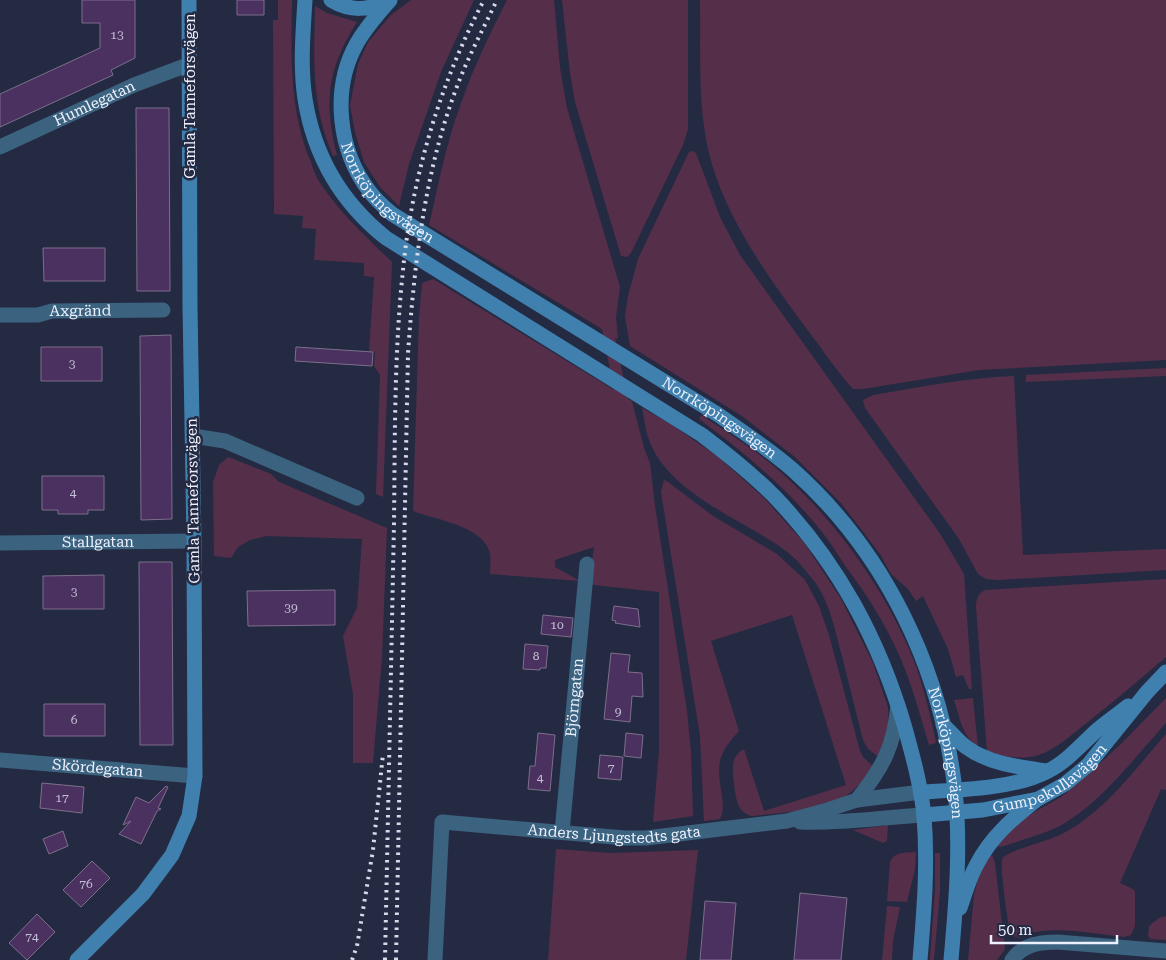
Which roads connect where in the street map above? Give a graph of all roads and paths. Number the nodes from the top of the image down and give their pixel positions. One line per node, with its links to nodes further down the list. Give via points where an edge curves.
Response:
1 (189, 0): 5 (main road, Gamla Tanneforsvägen)
2 (305, 0): 16 (main road, Norrköpingsvägen, via 305,100 318,147 350,205 386,238 655,404 740,465 807,533 833,567 875,644)
3 (331, 0): 4 (main road, via 357,9 374,7)
4 (390, 0): 17 (main road, Norrköpingsvägen, via 356,44 347,63 340,102 346,144 370,192 392,214 717,414 793,470 851,530 881,574 908,622 925,662)
5 (190, 64): 6 (street, Humlegatan, via 134,85); 9 (main road, Gamla Tanneforsvägen)
6 (0, 147)
7 (163, 310): 8 (street, Axgränd)
8 (0, 315)
9 (193, 436): 10 (street, via 225,441); 11 (main road, Gamla Tanneforsvägen)
10 (357, 498)
11 (194, 541): 12 (street, Stallgatan); 20 (main road, Gamla Tanneforsvägen)
12 (0, 543)
13 (587, 564): 28 (street, Björngatan)
14 (1166, 672): 15 (main road, Gumpekullavägen)
15 (1147, 692): 19 (main road, Gumpekullavägen); 23 (main road, Gumpekullavägen, via 1088,764 1065,784)
16 (898, 704): 22 (main road, Norrköpingsvägen); 24 (street, via 891,744 881,766)
17 (943, 726): 19 (main road, via 981,756); 21 (main road, Norrköpingsvägen)
18 (0, 760): 20 (street, Skördegatan)
19 (1048, 772): 21 (main road, Gumpekullavägen, via 1030,779)
20 (195, 776): 31 (main road, Gamla Tanneforsvägen, via 189,816 172,856 143,894)
21 (955, 790): 22 (main road, Gumpekullavägen); 25 (main road, Norrköpingsvägen)
22 (921, 792): 24 (street, Anders Ljungstedts gata); 26 (main road, Norrköpingsvägen)
23 (1038, 799): 25 (main road, Gumpekullavägen); 29 (main road, via 1009,822 988,845 976,865)
24 (857, 800): 27 (street, Anders Ljungstedts gata)
25 (956, 813): 26 (main road, Gumpekullavägen); 29 (main road, Norrköpingsvägen)
26 (924, 815): 27 (street, Anders Ljungstedts gata, via 826,823); 33 (main road, Norrköpingsvägen, via 926,893)
27 (786, 821): 28 (street, Anders Ljungstedts gata, via 646,838)
28 (562, 832): 32 (street, Anders Ljungstedts gata, via 442,822)
29 (955, 921): 34 (main road, Norrköpingsvägen)
30 (1166, 951): 35 (street, via 1044,942 1028,946)
31 (77, 960)
32 (435, 960)
33 (920, 960)
34 (951, 960)
35 (1012, 960)

